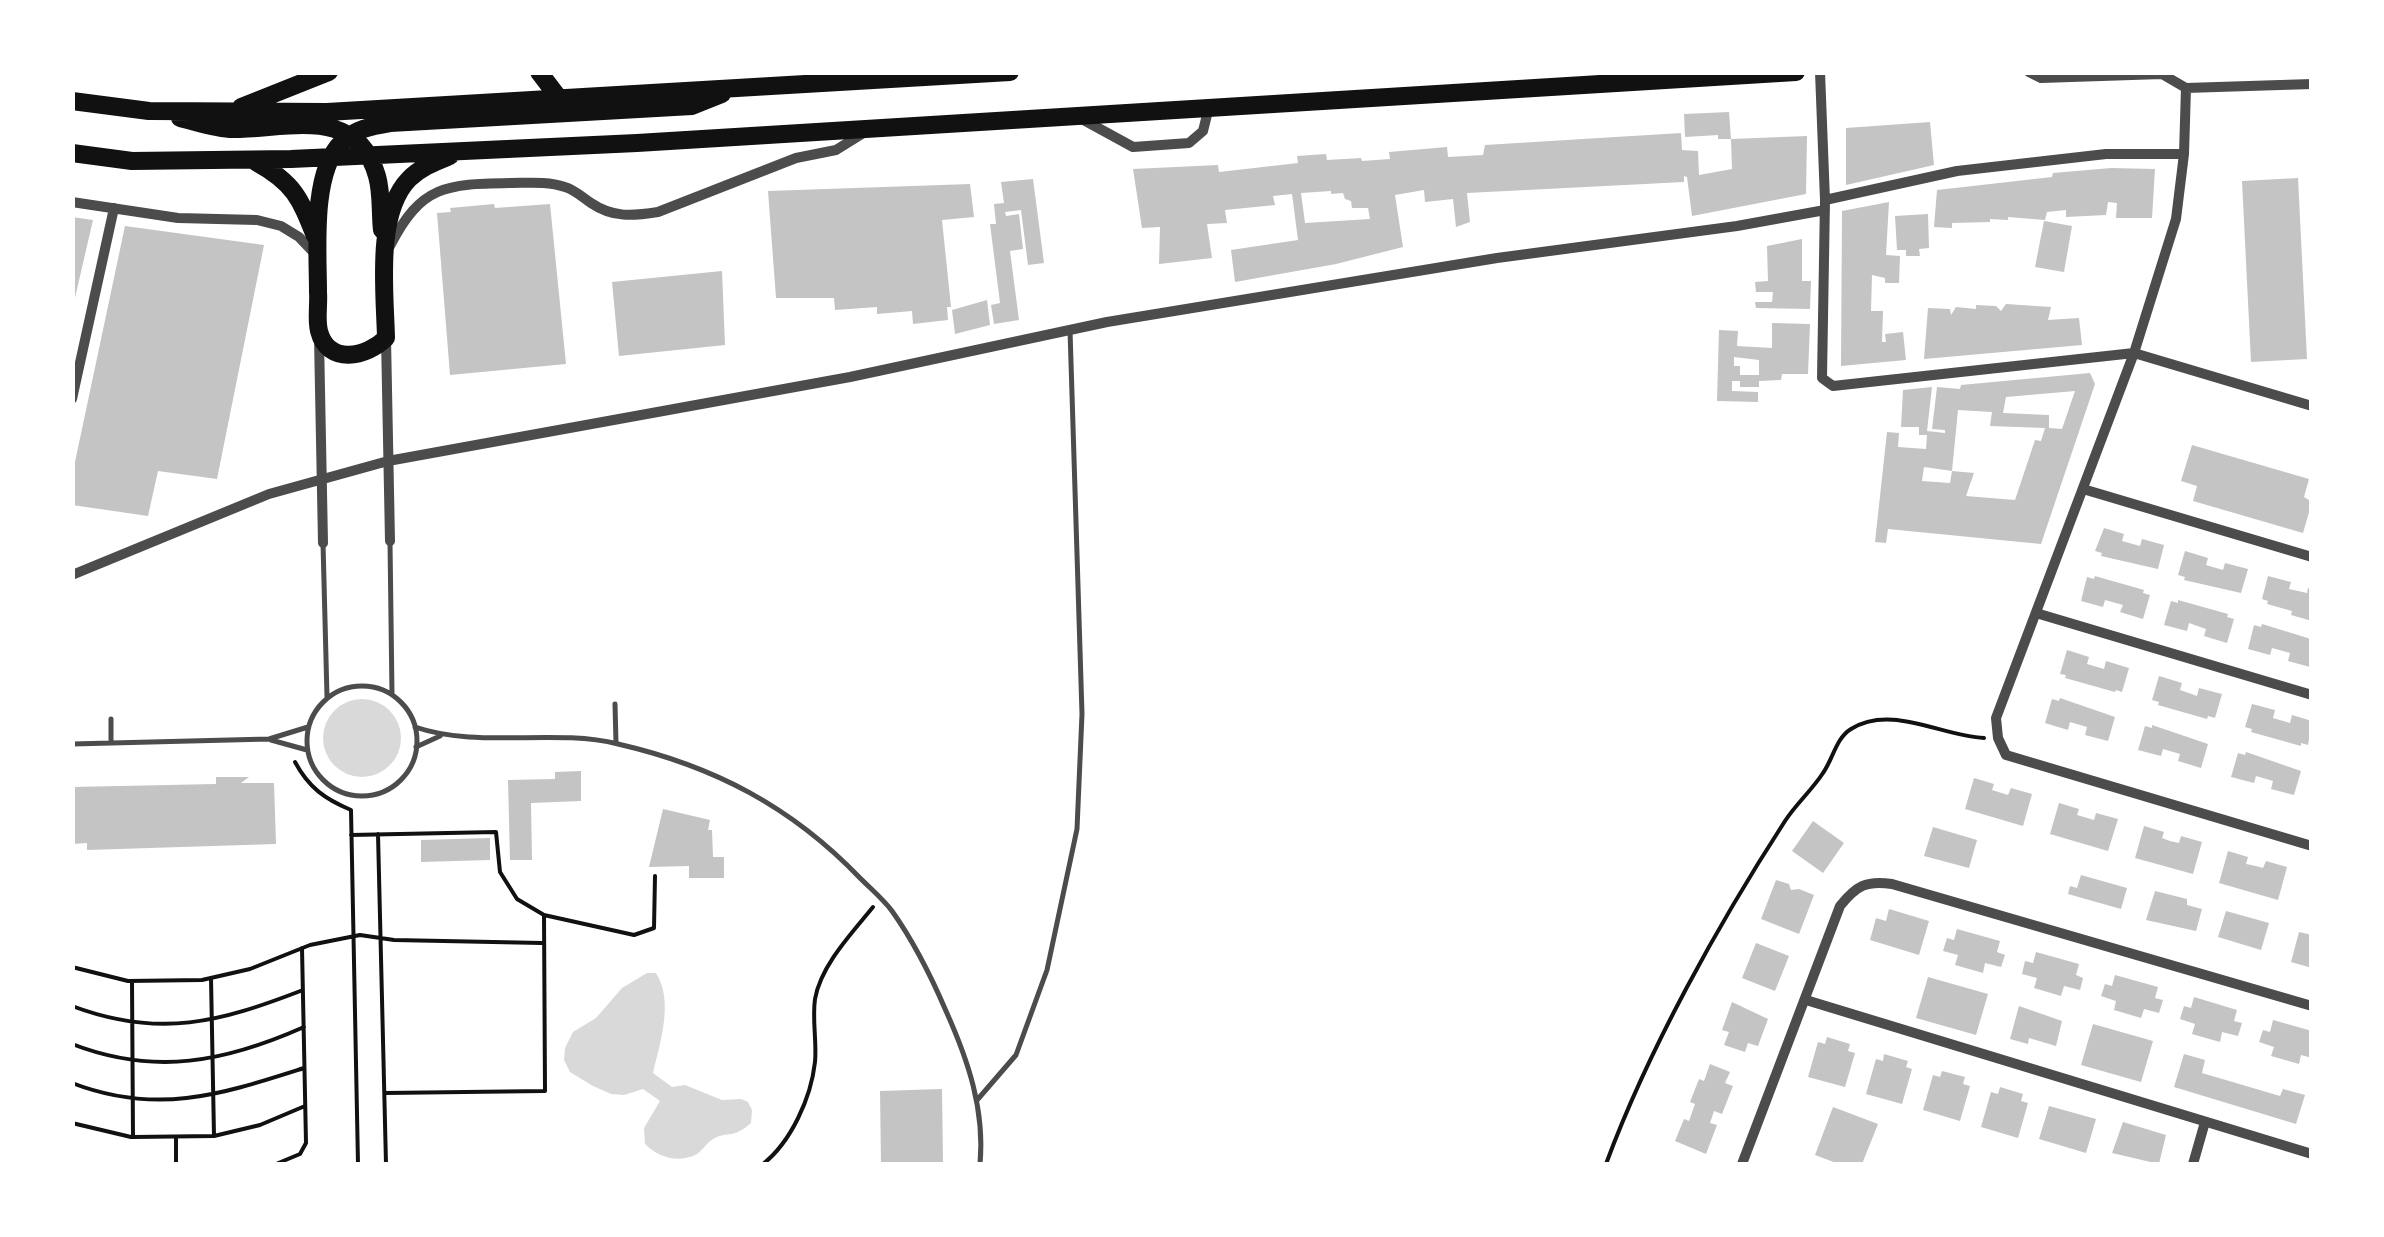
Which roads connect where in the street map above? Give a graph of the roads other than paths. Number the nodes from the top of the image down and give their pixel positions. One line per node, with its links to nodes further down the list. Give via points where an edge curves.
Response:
1 (328, 72): 15 (highway)
2 (539, 72): 11 (highway)
3 (1010, 72): 7 (highway)
4 (1796, 72): 13 (highway)
5 (1820, 72): 26 (street)
6 (2029, 72): 10 (street, via 2042,78 2162,74)
7 (896, 75): 9 (highway)
8 (2312, 84): 10 (street)
9 (737, 88): 11 (highway); 18 (highway, via 692,106 390,124)
10 (2186, 88): 21 (street)
11 (558, 97): 15 (highway, via 327,112)
12 (72, 101): 14 (highway)
13 (1209, 107): 16 (highway); 16 (street, via 1203,131 1189,142 1133,147)
14 (149, 111): 15 (highway); 18 (highway, via 226,129 336,126)
15 (231, 111)
16 (1074, 116): 17 (highway)
17 (874, 127): 19 (highway); 29 (street, via 836,150 637,216 608,212 546,183 451,186 406,214)
18 (352, 134): 22 (highway); 23 (highway)
19 (461, 151): 22 (highway); 29 (highway, via 424,166 396,196)
20 (72, 152): 24 (highway, via 132,160)
21 (2184, 154): 26 (street, via 2106,154 1957,171); 33 (street, via 2176,219)
22 (368, 155): 23 (highway); 29 (highway, via 378,180)
23 (330, 157): 24 (highway); 28 (highway)
24 (252, 160): 28 (highway, via 298,192)
25 (72, 202): 27 (street)
26 (1826, 205): 30 (street, via 1737,226 1496,258); 33 (street, via 1822,378 1832,386)
27 (114, 208): 28 (street, via 256,220 281,226); 34 (street)
28 (318, 250): 31 (highway)
29 (384, 256): 32 (highway)
30 (1070, 330): 36 (street); 61 (lane, via 1082,714 1077,829 1048,970 1016,1055)
31 (319, 332): 32 (highway, via 343,355 374,350); 37 (street)
32 (386, 338): 36 (street)
33 (2134, 353): 35 (street); 38 (street)
34 (72, 399)
35 (2312, 406)
36 (388, 460): 37 (street); 39 (street)
37 (322, 478): 40 (street); 42 (street)
38 (2083, 488): 41 (street); 43 (street)
39 (390, 541): 44 (lane)
40 (323, 543): 46 (lane)
41 (2312, 557)
42 (72, 574)
43 (2036, 613): 45 (street); 58 (street, via 1996,718 2006,756)
44 (392, 694): 46 (lane, via 360,686); 50 (lane)
45 (2312, 696)
46 (328, 697): 49 (lane)
47 (615, 704): 54 (lane)
48 (111, 719): 53 (lane)
49 (308, 727): 52 (lane); 57 (lane)
50 (415, 727): 51 (lane); 56 (lane)
51 (440, 736): 54 (lane); 56 (lane)
52 (268, 739): 53 (lane); 57 (lane)
53 (112, 743): 55 (lane)
54 (616, 743): 61 (lane, via 692,765 765,798 834,850 880,898 924,962)
55 (72, 744)
56 (416, 747): 57 (lane, via 400,780 360,796 332,788)
57 (307, 750)
58 (2311, 846)
59 (1806, 1000): 60 (street, via 1840,906 1870,880); 62 (street); 65 (street)
60 (2312, 1006)
61 (978, 1099): 64 (lane)
62 (2205, 1122): 63 (street); 66 (street)
63 (2312, 1154)
64 (980, 1164)
65 (1742, 1164)
66 (2192, 1164)

